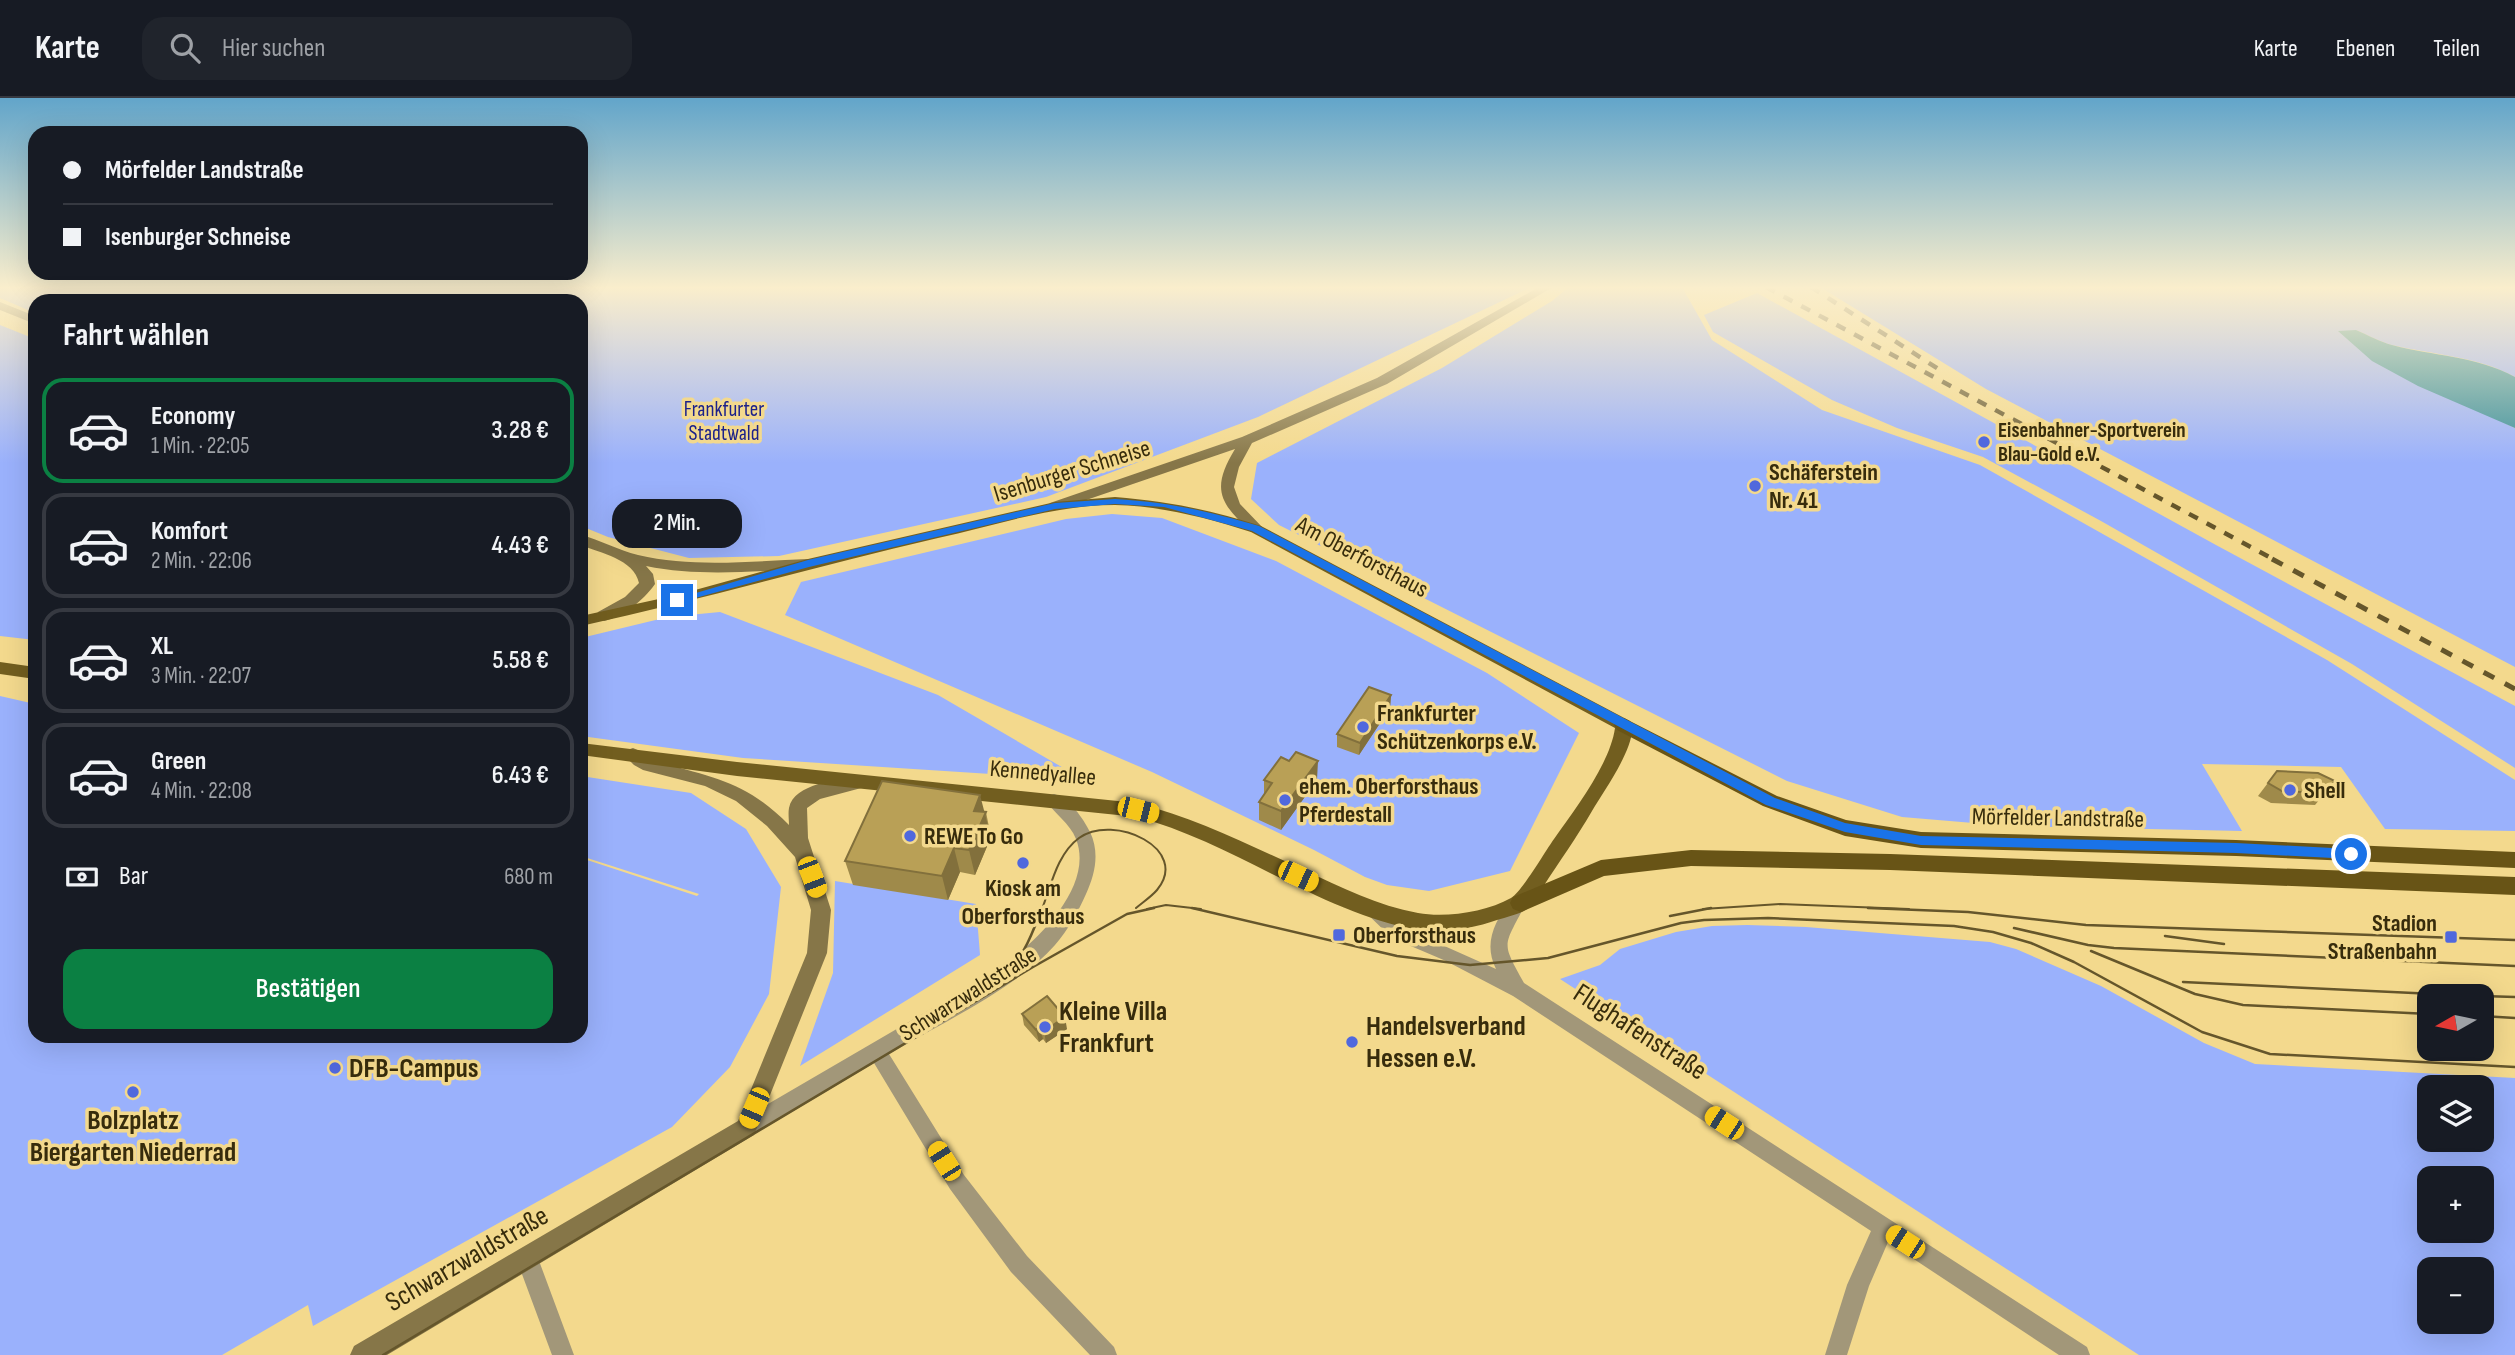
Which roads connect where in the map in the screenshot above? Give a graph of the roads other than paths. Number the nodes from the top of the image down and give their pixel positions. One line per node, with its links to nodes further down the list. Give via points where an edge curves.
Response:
1 (1444, 346): 2 (main road, Isenburger Schneise, via 1382,382)
2 (1247, 440): 3 (main road, Isenburger Schneise); 4 (main road, via 1227,476 1226,493 1234,509)
3 (1055, 506): 4 (main road, Am Oberforsthaus, via 1164,505); 7 (main road, Isenburger Schneise)
4 (1256, 528): 12 (main road, Am Oberforsthaus)
5 (588, 543): 6 (main road)
6 (625, 557): 7 (main road, via 681,565); 8 (main road, via 645,573 647,584 632,601)
7 (808, 564): 8 (main road, Isenburger Schneise)
8 (604, 616): 9 (main road, Isenburger Schneise)
9 (588, 619)
10 (0, 668): 11 (main road)
11 (28, 672)
12 (1624, 724): 18 (highway, Mörfelder Landstraße, via 1770,801 1845,828 1921,840); 20 (main road, via 1613,760)
13 (588, 750): 14 (main road, Kennedyallee)
14 (633, 755): 15 (main road, Kennedyallee); 17 (main road, via 642,764 688,773 745,797 763,810)
15 (859, 782): 16 (main road, Kennedyallee); 17 (main road, via 818,792 800,803 799,838)
16 (1054, 800): 21 (main road, Kennedyallee, via 1168,818); 23 (street, Schwarzwaldstraße, via 1084,836 1087,848 1085,870 1059,931 1021,965)
17 (804, 856): 24 (main road, via 821,910 817,953)
18 (2515, 860)
19 (2515, 886): 20 (highway, Mörfelder Landstraße, via 1691,858 1601,868)
20 (1518, 904): 21 (main road, Kennedyallee, via 1475,918 1432,923 1407,921); 22 (street, Flughafenstraße, via 1499,933 1498,947 1502,963)
21 (1370, 908): 22 (street, Flughafenstraße, via 1398,933)
22 (1520, 990): 25 (street, Flughafenstraße)
23 (876, 1050): 24 (street, Schwarzwaldstraße); 29 (street, via 965,1192 1019,1264)
24 (746, 1128): 26 (main road, Schwarzwaldstraße)
25 (1883, 1228): 30 (street, via 1858,1285); 31 (street, Flughafenstraße)
26 (527, 1258): 27 (main road, Schwarzwaldstraße); 28 (street)
27 (363, 1355)
28 (563, 1355)
29 (1106, 1355)
30 (1836, 1355)
31 (2080, 1355)

